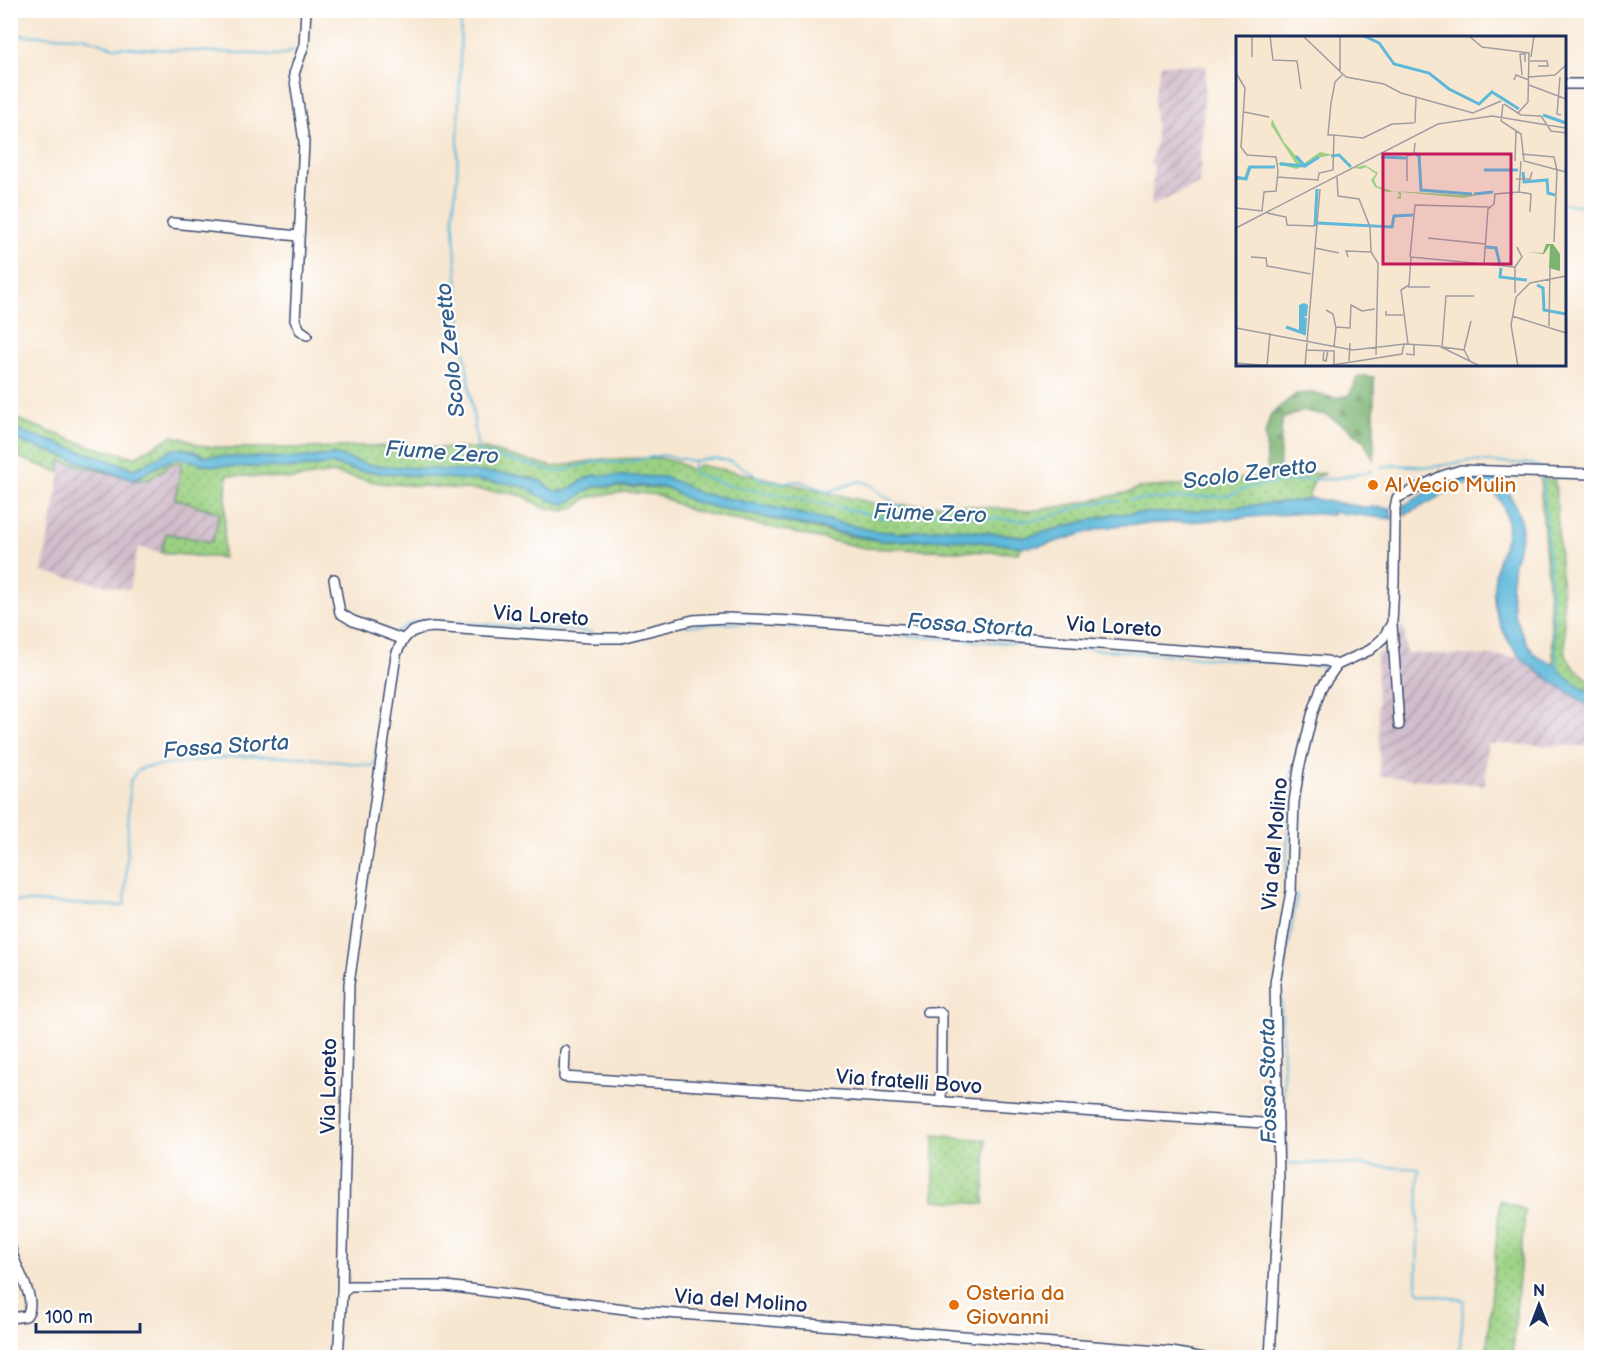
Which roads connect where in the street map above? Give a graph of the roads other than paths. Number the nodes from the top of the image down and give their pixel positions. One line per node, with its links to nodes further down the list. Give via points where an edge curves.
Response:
1 (306, 10): 5 (street, via 304,45 294,74 304,142)
2 (1566, 84): 3 (street)
3 (1592, 84)
4 (172, 223): 5 (street)
5 (298, 236): 6 (street, via 296,320 300,330)
6 (307, 334)
7 (1592, 474): 9 (street, via 1461,470 1400,496 1395,502)
8 (334, 579): 10 (street, via 340,613)
9 (1392, 623): 11 (street, via 1370,650); 12 (street)
10 (402, 639): 11 (street, Via Loreto, via 420,628 433,627 621,638 693,620 726,618 1328,661); 18 (street, Via Loreto, via 385,725 349,984)
11 (1337, 665): 16 (street, Via del Molino, via 1321,688 1312,715 1294,802 1291,891 1275,983)
12 (1399, 725)
13 (927, 1011): 15 (street, via 942,1015)
14 (565, 1051): 15 (street, Via fratelli Bovo, via 564,1077)
15 (941, 1102): 16 (street, Via fratelli Bovo)
16 (1278, 1124): 22 (street, Via del Molino, via 1279,1186)
17 (11, 1248): 19 (street, via 12,1259 25,1282 30,1308 26,1316)
18 (342, 1294): 20 (street); 21 (street, Via del Molino, via 349,1286 446,1286 640,1311)
19 (10, 1318)
20 (338, 1358)
21 (1204, 1358)
22 (1270, 1358)

